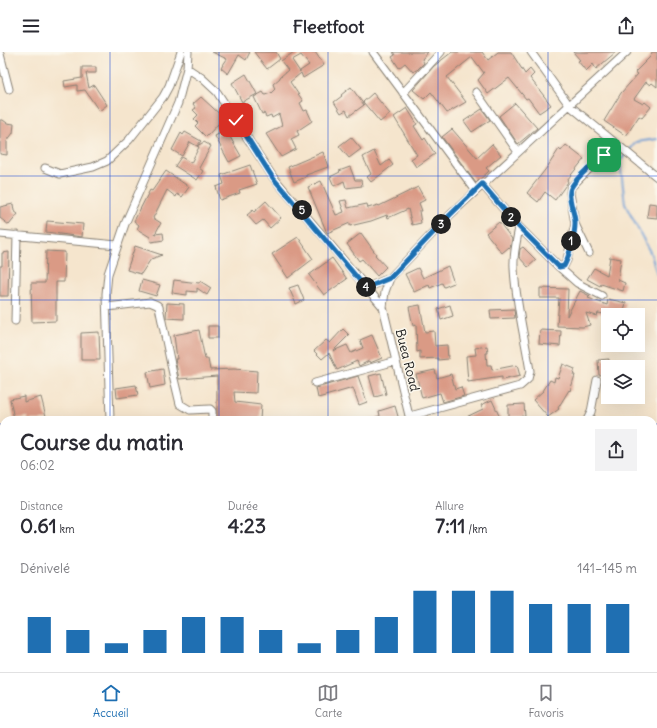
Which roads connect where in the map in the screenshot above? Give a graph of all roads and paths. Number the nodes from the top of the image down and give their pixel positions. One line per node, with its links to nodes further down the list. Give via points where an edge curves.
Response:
1 (180, 52): 15 (street, via 163,97 129,140 107,161 93,167 60,174)
2 (188, 52): 8 (street)
3 (373, 52): 11 (street)
4 (441, 52): 11 (street)
5 (530, 52): 12 (street)
6 (627, 52): 12 (street)
7 (0, 54): 9 (street)
8 (187, 68): 23 (street, via 178,102); 27 (street, via 217,92 273,178)
9 (9, 89)
10 (476, 92): 14 (street)
11 (403, 93): 18 (street)
12 (569, 105): 13 (street); 14 (street)
13 (619, 146): 16 (street); 19 (street, via 594,164 571,187)
14 (518, 152): 17 (street)
15 (45, 168)
16 (657, 176)
17 (482, 184): 18 (street); 20 (street)
18 (476, 191): 26 (street)
19 (575, 224): 24 (street); 25 (street, via 567,260 564,266)
20 (519, 227): 25 (street); 38 (street, via 514,267 530,371 528,379 520,386)
21 (0, 234): 22 (street)
22 (17, 235): 23 (street); 31 (street)
23 (117, 245): 30 (street, via 108,274)
24 (588, 253)
25 (559, 267): 28 (street, via 577,283)
26 (390, 278): 27 (street); 29 (street)
27 (366, 288): 29 (street)
28 (602, 296)
29 (383, 306): 32 (street, Buea Road)
30 (107, 308): 35 (street); 36 (street, via 150,302 158,305 180,404 190,410 210,409)
31 (15, 321)
32 (396, 361): 34 (street); 37 (street, Buea Road)
33 (597, 380): 39 (street)
34 (315, 384)
35 (110, 416)
36 (212, 416)
37 (410, 416)
38 (417, 416)
39 (588, 416)

